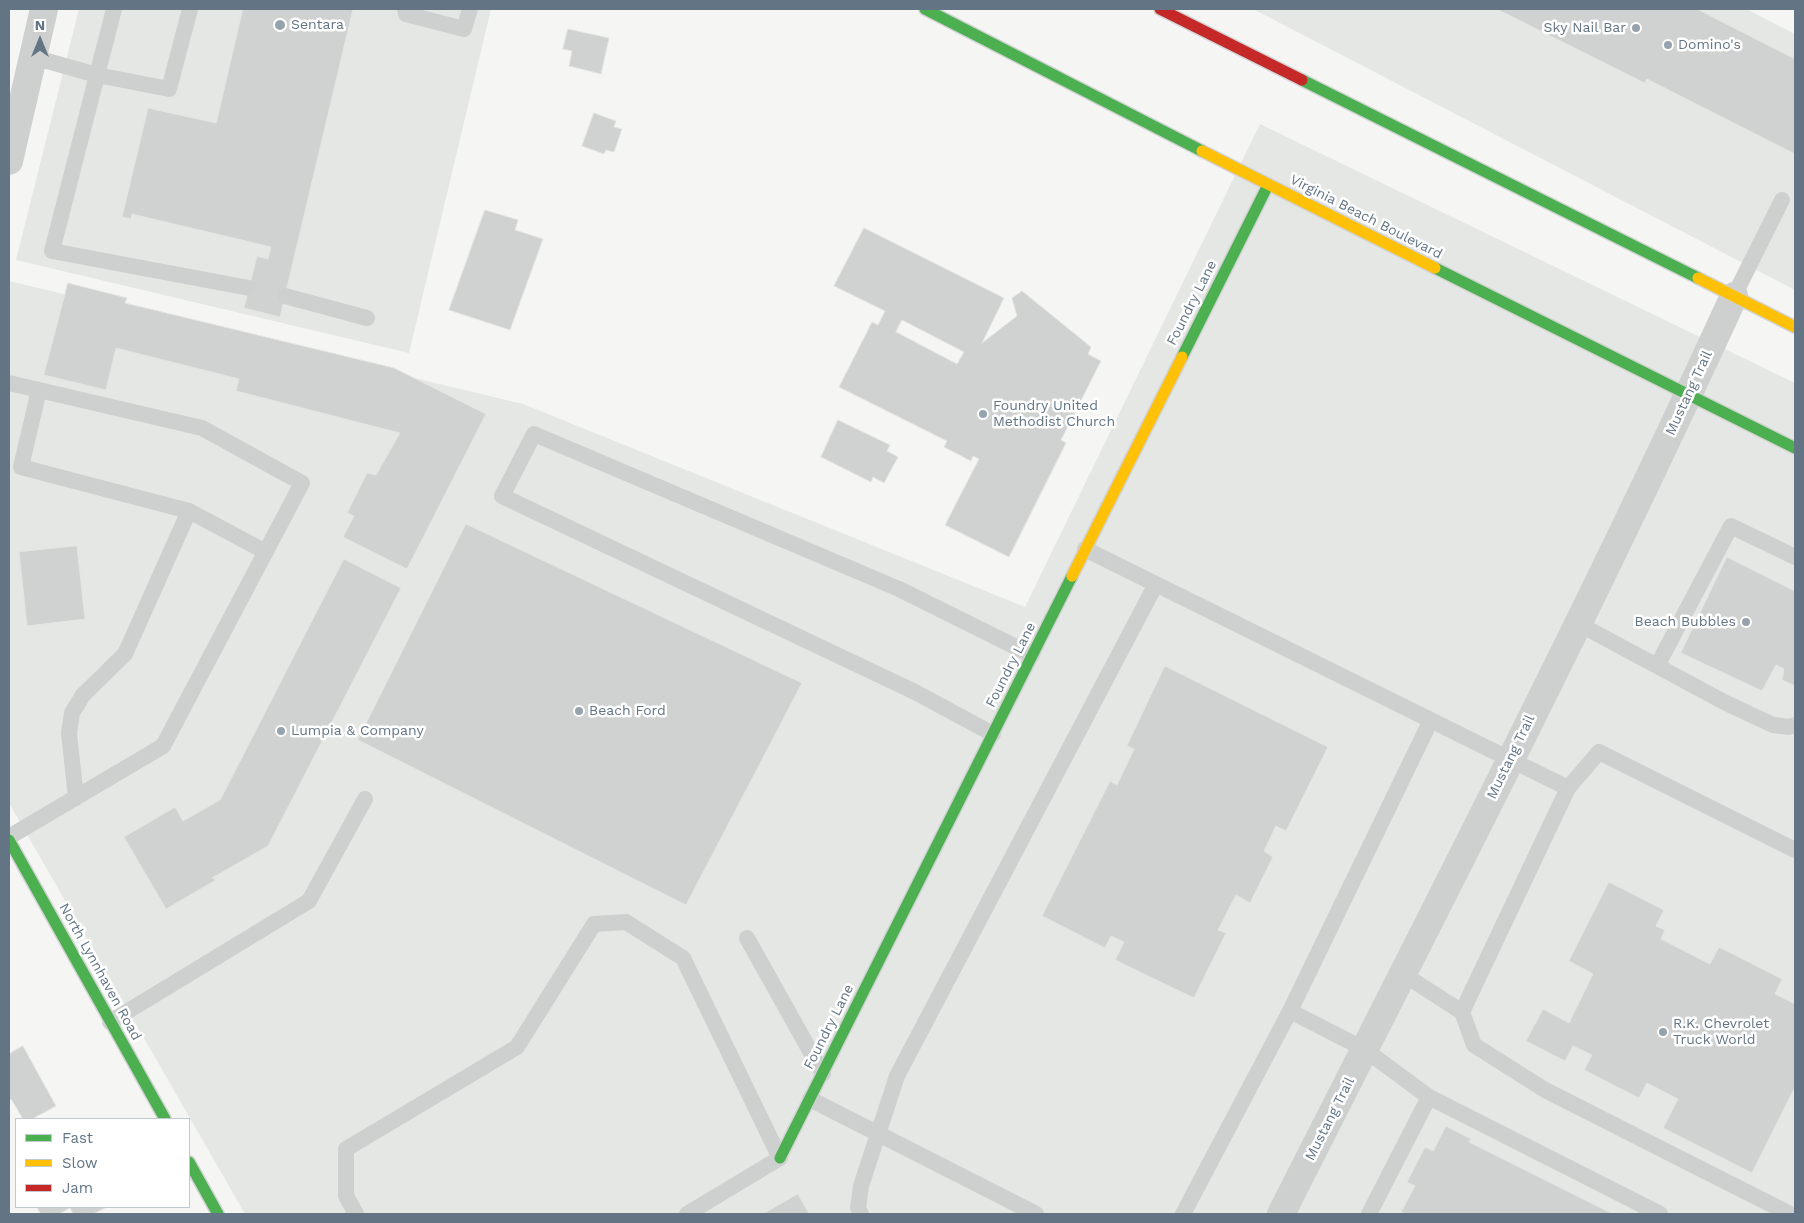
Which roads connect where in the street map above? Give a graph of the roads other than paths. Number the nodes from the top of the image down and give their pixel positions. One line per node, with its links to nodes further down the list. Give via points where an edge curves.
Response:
1 (44, 9): 8 (street)
2 (114, 9): 9 (lane)
3 (190, 9): 9 (lane, via 169,89)
4 (470, 9): 7 (lane, via 464,29)
5 (925, 9): 11 (main road, Virginia Beach Boulevard)
6 (1160, 9): 15 (main road)
7 (408, 10)
8 (33, 57): 9 (lane); 10 (street)
9 (97, 75): 13 (lane, via 52,251)
10 (9, 161)
11 (1268, 185): 20 (main road, Virginia Beach Boulevard); 23 (main road, Foundry Lane)
12 (1782, 200): 15 (lane)
13 (249, 288)
14 (285, 296): 16 (lane)
15 (1734, 296): 17 (main road); 20 (street, Mustang Trail)
16 (367, 318)
17 (1795, 327)
18 (9, 383): 19 (lane)
19 (39, 390): 22 (lane, via 21,467); 24 (lane, via 202,428 302,483)
20 (1689, 395): 21 (main road, Virginia Beach Boulevard); 27 (street, Mustang Trail)
21 (1795, 448)
22 (189, 511): 24 (lane); 35 (lane, via 126,654 83,695 72,713 69,733)
23 (1085, 549): 26 (lane); 28 (main road, Foundry Lane)
24 (266, 552): 35 (lane, via 163,746)
25 (1795, 557): 29 (lane, via 1731,526)
26 (1156, 584): 30 (lane); 49 (lane, via 897,1076)
27 (1577, 623): 29 (lane); 33 (street, Mustang Trail)
28 (1032, 656): 32 (main road, Foundry Lane); 32 (lane, via 899,589 534,434 502,496 915,692)
29 (1657, 666): 31 (lane, via 1773,725)
30 (1431, 720): 33 (lane); 41 (lane)
31 (1795, 725)
32 (993, 734): 45 (main road, Foundry Lane)
33 (1510, 760): 34 (lane); 40 (street, Mustang Trail)
34 (1568, 788): 38 (lane, via 1599,752); 42 (lane)
35 (76, 798): 37 (lane)
36 (365, 799): 43 (lane, via 309,901)
37 (9, 839): 43 (main road, North Lynnhaven Road)
38 (1795, 850)
39 (747, 938): 45 (lane)
40 (1403, 974): 42 (lane); 44 (street, Mustang Trail)
41 (1290, 1011): 44 (lane); 57 (lane)
42 (1462, 1012): 61 (lane, via 1474,1045 1545,1090)
43 (110, 1022): 48 (main road, North Lynnhaven Road)
44 (1364, 1049): 46 (lane); 58 (street, Mustang Trail)
45 (822, 1074): 47 (main road, Foundry Lane)
46 (1429, 1097): 59 (lane); 60 (lane)
47 (810, 1099): 49 (lane); 50 (main road, Foundry Lane)
48 (164, 1118)
49 (877, 1133): 52 (lane, via 861,1186); 56 (lane)
50 (780, 1158): 54 (lane, via 682,958 626,922 594,924 517,1047 346,1149 346,1196); 55 (lane)
51 (190, 1164): 53 (main road)
52 (859, 1211)
53 (218, 1214)
54 (356, 1214)
55 (688, 1214)
56 (1036, 1214)
57 (1183, 1214)
58 (1282, 1214)
59 (1369, 1214)
60 (1660, 1214)
61 (1790, 1214)

